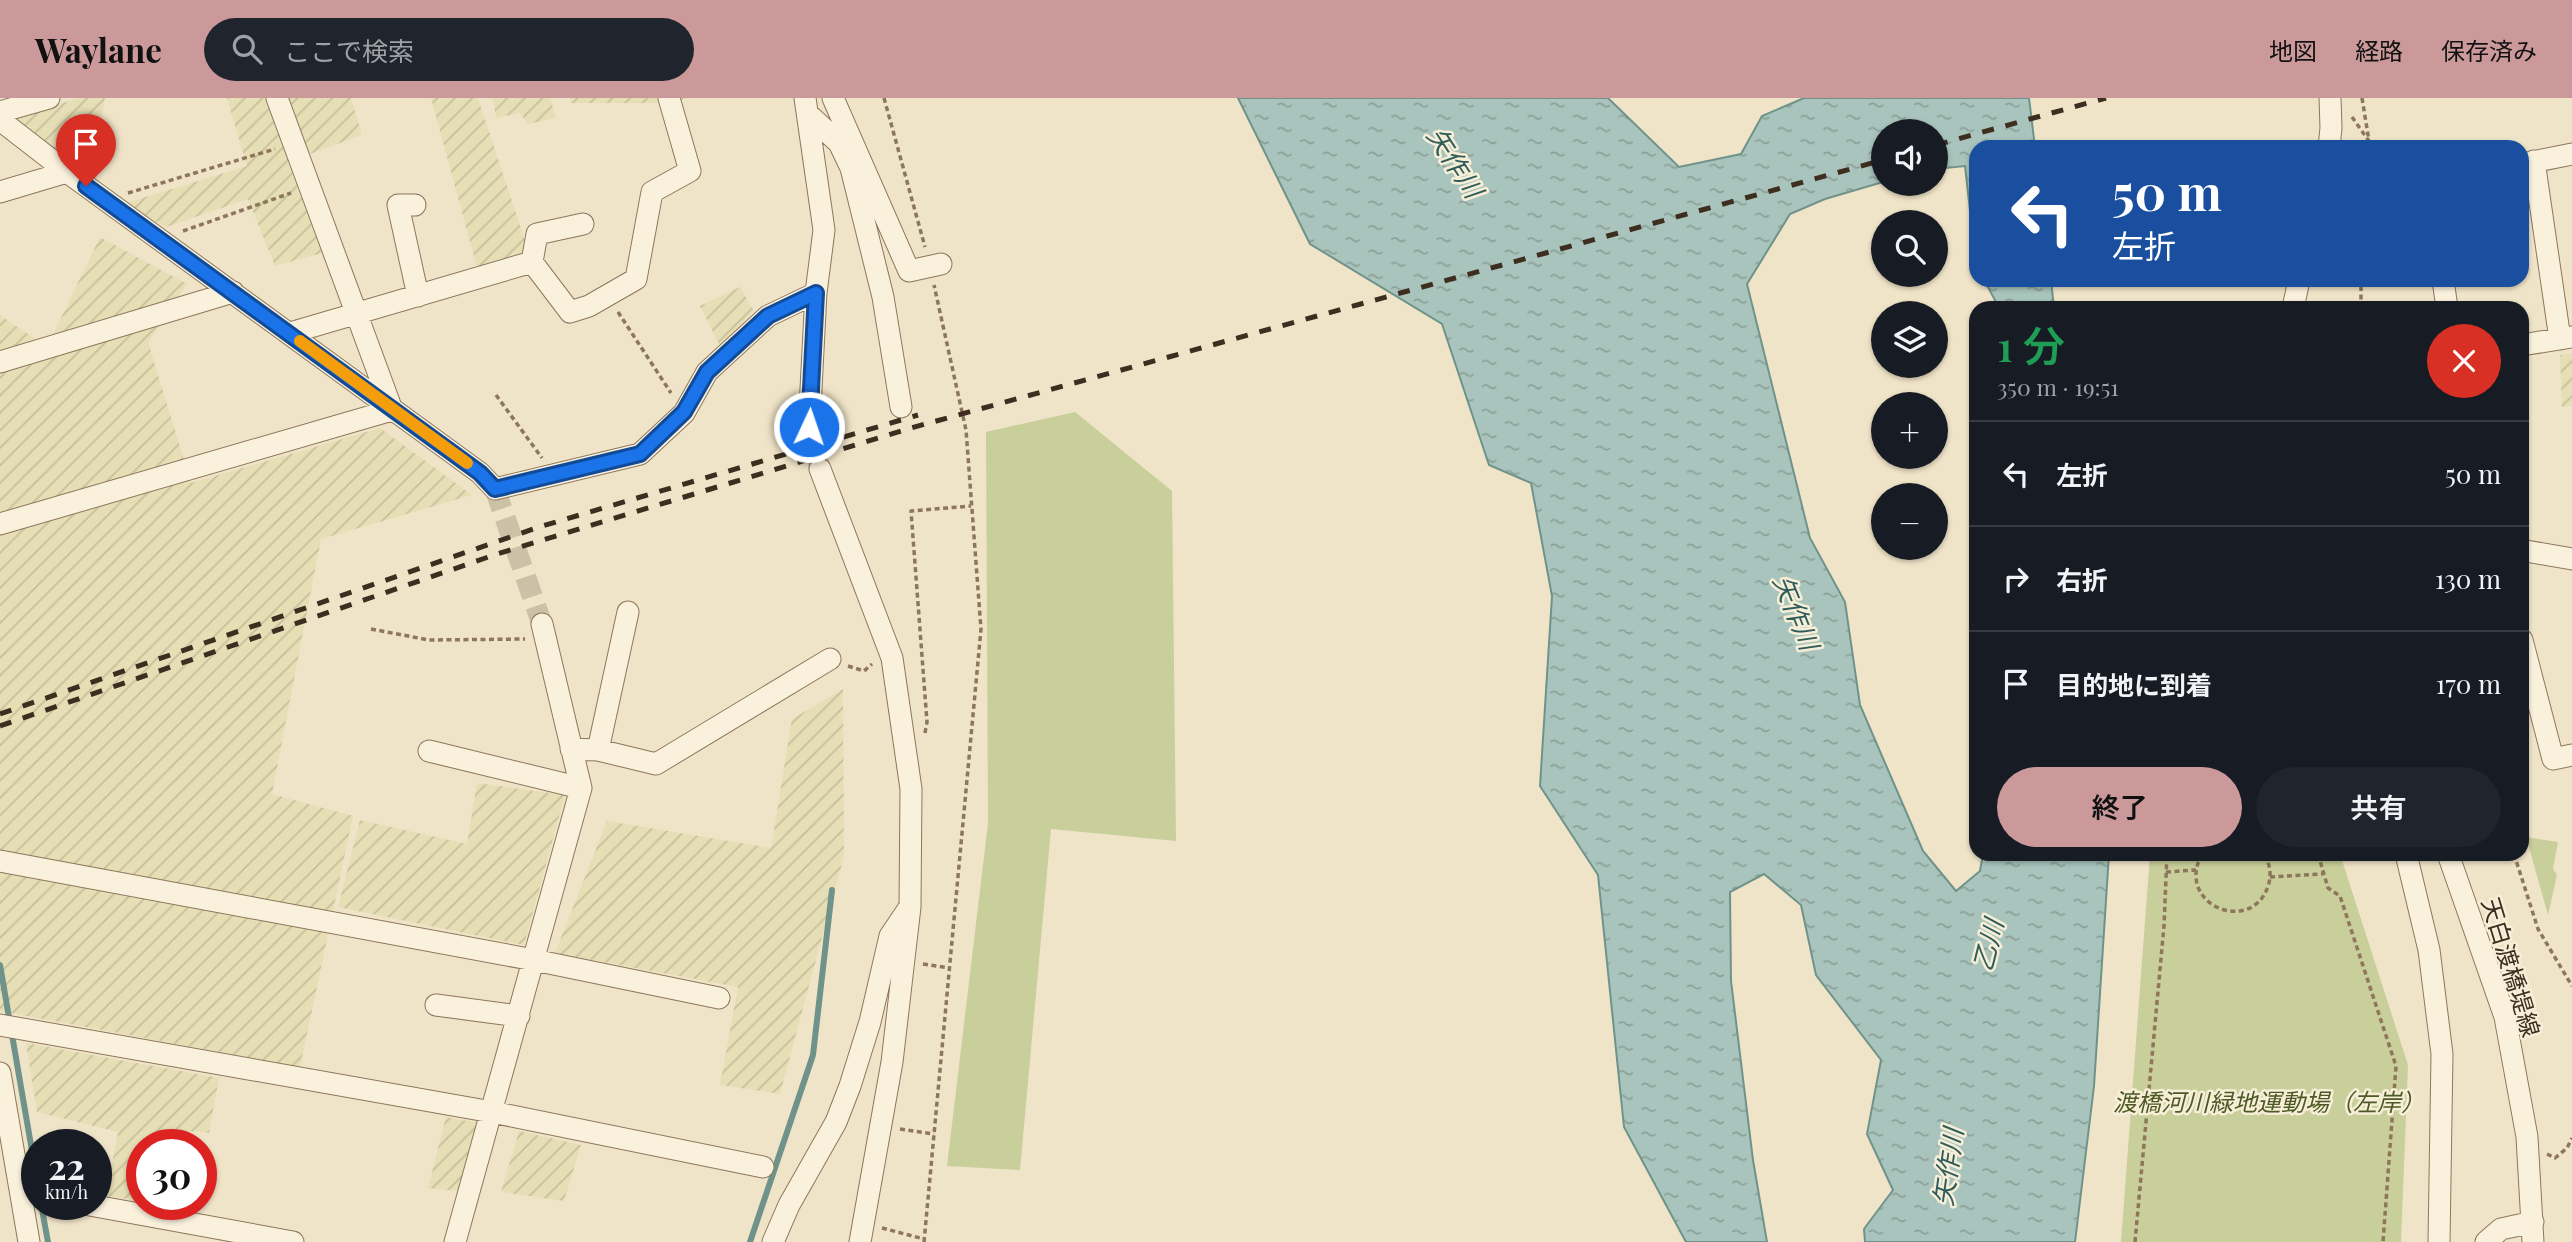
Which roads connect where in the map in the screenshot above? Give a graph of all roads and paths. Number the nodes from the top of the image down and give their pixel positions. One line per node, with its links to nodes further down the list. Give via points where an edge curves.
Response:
1 (49, 98): 9 (street)
2 (278, 98): 14 (street)
3 (669, 98): 30 (street, via 690,171 652,192 636,279)
4 (833, 98): 26 (street, via 909,271)
5 (884, 98): 26 (path)
6 (2362, 98): 13 (path)
7 (2339, 104): 11 (street); 12 (path)
8 (806, 106): 28 (street, via 824,230); 37 (street, via 839,143 851,168 883,297)
9 (0, 112)
10 (0, 120): 18 (street)
11 (2330, 140)
12 (2367, 140)
13 (2370, 140)
14 (294, 143): 19 (street); 21 (path)
15 (2572, 154): 16 (street)
16 (2529, 162)
17 (2529, 167): 33 (street)
18 (67, 172): 20 (street); 21 (street)
19 (310, 187): 24 (path); 31 (street)
20 (0, 192)
21 (106, 200): 24 (street)
22 (415, 205): 29 (street, via 398,205)
23 (583, 224): 25 (street, via 537,233)
24 (160, 239): 27 (street)
25 (532, 262): 29 (street); 30 (street, via 570,312)
26 (935, 265): 43 (path, via 966,430)
27 (233, 292): 32 (street); 35 (street)
28 (816, 293): 39 (street, via 768,316 707,372); 40 (street)
29 (418, 296): 31 (street)
30 (607, 296): 39 (path)
31 (356, 314): 32 (street); 38 (street)
32 (290, 333): 38 (street)
33 (2566, 338): 34 (street)
34 (2529, 344)
35 (0, 362)
36 (496, 395): 42 (path)
37 (901, 407)
38 (391, 410): 42 (street, via 480,473 495,489); 44 (street)
39 (684, 412): 42 (street, via 640,454)
40 (809, 427)
41 (820, 468): 50 (street)
42 (553, 474)
43 (971, 506): 53 (path, via 911,511 928,722); 74 (path, via 981,629)
44 (0, 524)
45 (2529, 552): 46 (street)
46 (2572, 559)
47 (628, 611): 55 (street)
48 (371, 629): 49 (path, via 429,640)
49 (544, 632): 54 (street)
50 (889, 651): 51 (path, via 863,671); 71 (street, via 911,789)
51 (830, 659): 55 (street, via 656,764)
52 (2529, 667): 57 (street, via 2553,759)
53 (924, 735)
54 (571, 749): 55 (street); 58 (street)
55 (598, 750)
56 (429, 751): 58 (street)
57 (2572, 755)
58 (581, 788): 72 (street)
59 (0, 861): 72 (street)
60 (2167, 861): 68 (path)
61 (2199, 861): 67 (path)
62 (2267, 861): 70 (path)
63 (2320, 861): 69 (path)
64 (2408, 861): 101 (street, via 2429,950 2442,1054)
65 (2450, 861): 85 (street, 天白渡橋堤線, via 2505,1017)
66 (2516, 861): 75 (path, via 2538,929)
67 (2196, 870): 68 (path); 70 (path, via 2199,891 2224,911 2255,904 2263,897)
68 (2166, 872): 99 (path)
69 (2323, 874): 70 (path); 100 (path, via 2328,888 2340,896 2396,1066)
70 (2270, 877)
71 (910, 907): 73 (street); 98 (street, via 890,936 870,1022 836,1122)
72 (534, 960): 76 (street); 78 (street)
73 (904, 961): 74 (path); 82 (street)
74 (949, 968): 83 (path)
75 (2572, 986)
76 (719, 998)
77 (436, 1005): 78 (street)
78 (519, 1016): 81 (street)
79 (0, 1025): 81 (street)
80 (0, 1073): 86 (street)
81 (492, 1112): 87 (street); 97 (street)
82 (881, 1126): 83 (path); 92 (street)
83 (934, 1134): 94 (path)
84 (2572, 1138): 85 (path, via 2555,1158 2539,1146)
85 (2528, 1149): 93 (street, 天白渡橋堤線)
86 (21, 1161)
87 (763, 1167)
88 (0, 1189): 89 (street)
89 (21, 1193)
90 (112, 1209): 96 (street)
91 (29, 1220): 95 (street)
92 (861, 1232): 94 (path)
93 (2533, 1232): 102 (street, via 2501,1228)
94 (924, 1240)
95 (29, 1242)
96 (293, 1242)
97 (456, 1242)
98 (773, 1242)
99 (2135, 1242)
100 (2383, 1242)
101 (2439, 1242)
102 (2486, 1242)

